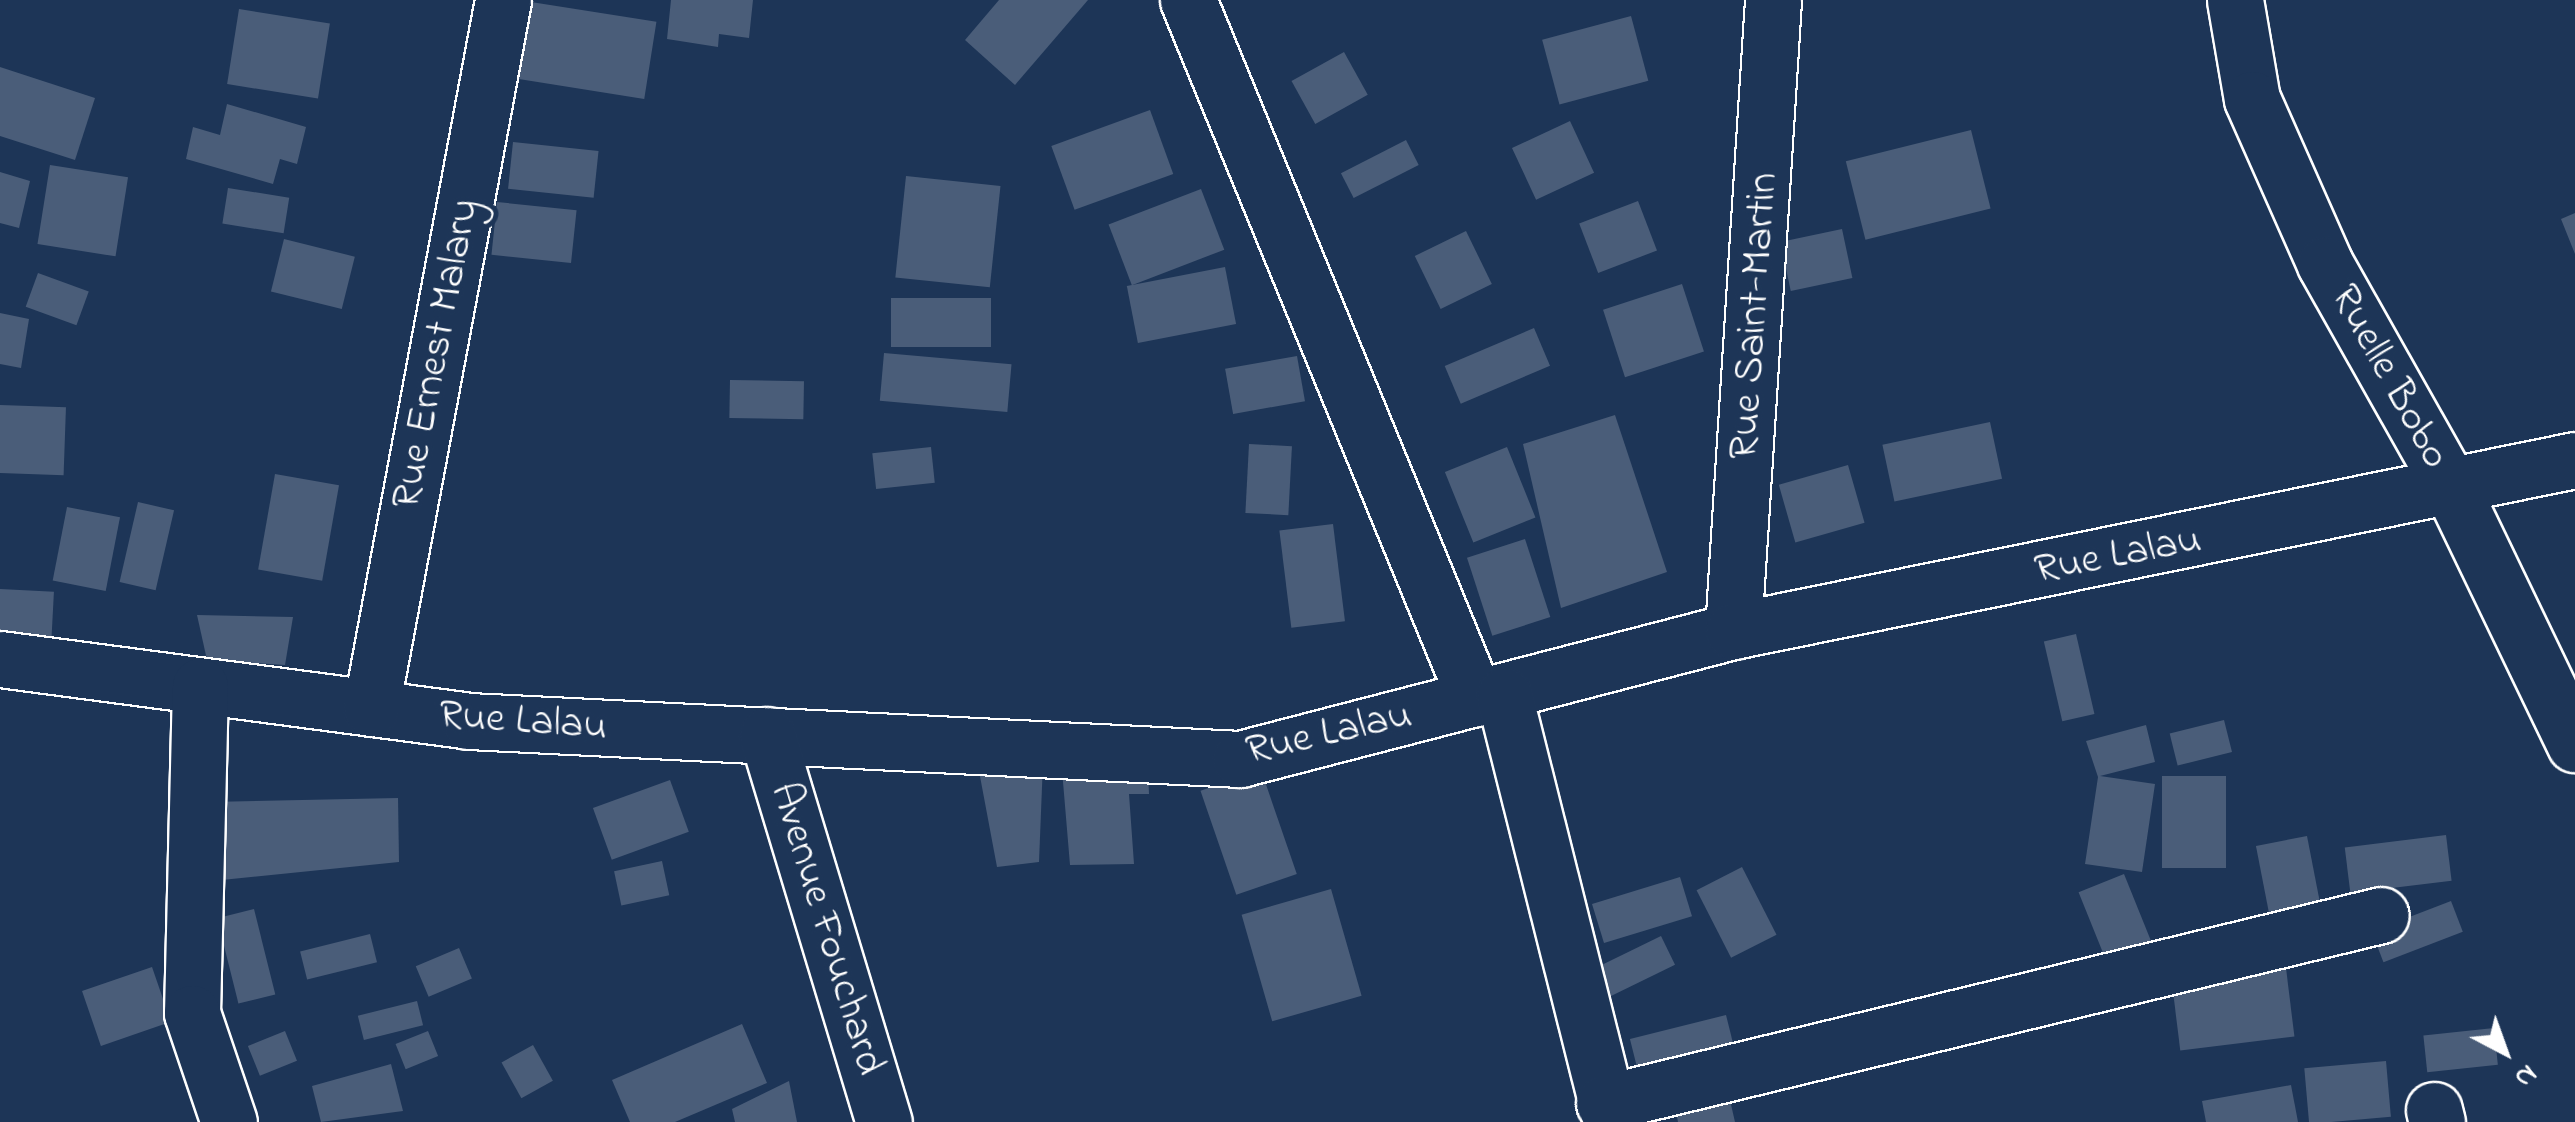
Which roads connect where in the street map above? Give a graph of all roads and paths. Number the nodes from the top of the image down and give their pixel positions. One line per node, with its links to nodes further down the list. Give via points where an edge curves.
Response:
1 (502, 0): 11 (street, Rue Ernest Malary)
2 (1188, 0): 10 (street)
3 (1774, 0): 7 (street, Rue Saint-Martin)
4 (2235, 0): 6 (street, Ruelle Bobo, via 2252,99 2303,215)
5 (2575, 460): 6 (street, Rue Lalau)
6 (2453, 491): 7 (street, Rue Lalau); 13 (street, Ruelle Bobo)
7 (1733, 632): 10 (street, Rue Lalau)
8 (0, 660): 9 (street, Rue Lalau)
9 (200, 686): 11 (street, Rue Lalau); 16 (street, via 192,1013)
10 (1489, 697): 12 (street, Rue Lalau, via 1240,759); 15 (street)
11 (371, 708): 12 (street, Rue Lalau)
12 (768, 736): 17 (street, Avenue Fouchard)
13 (2575, 744)
14 (2381, 915): 15 (street)
15 (1607, 1112)
16 (230, 1122)
17 (884, 1122)

